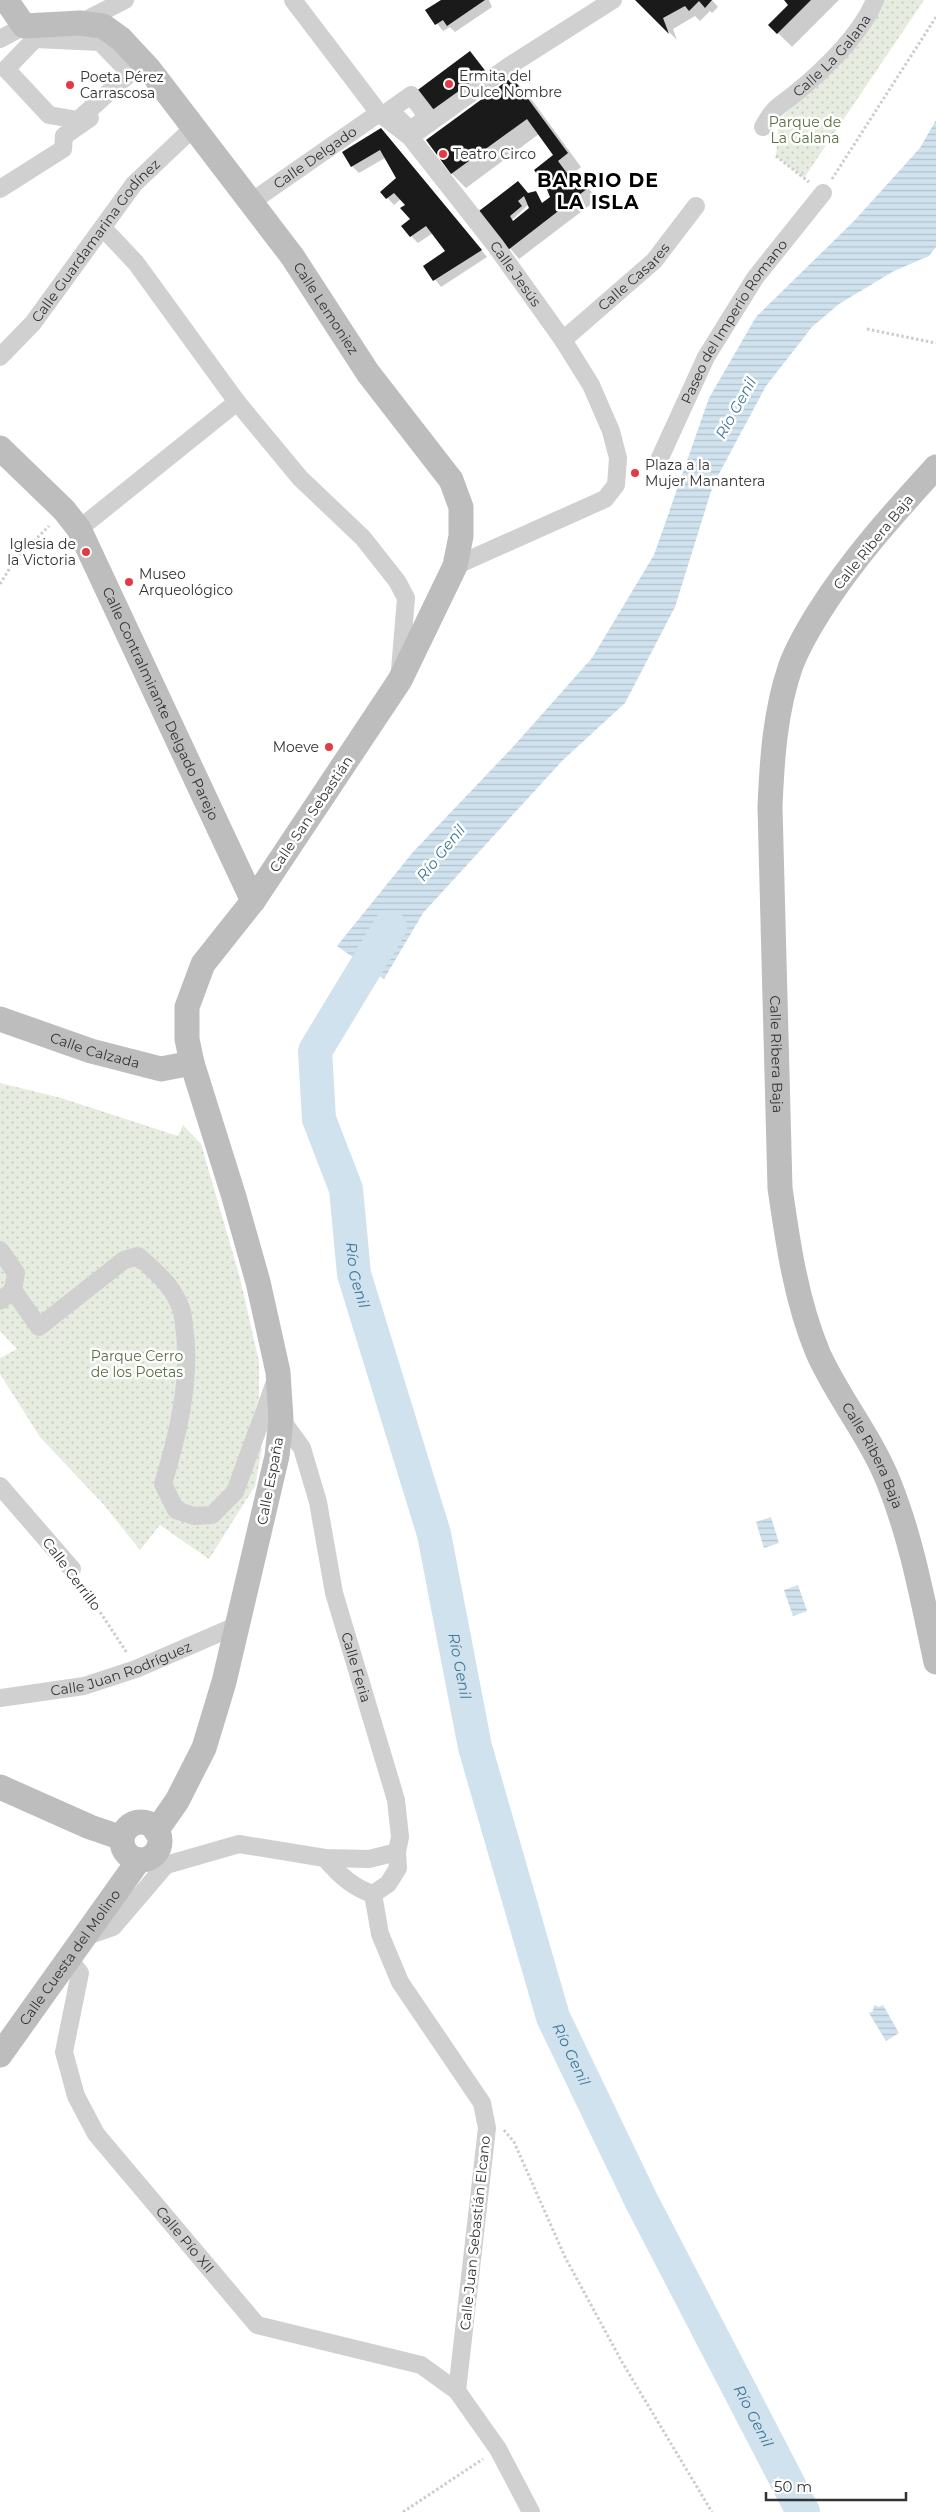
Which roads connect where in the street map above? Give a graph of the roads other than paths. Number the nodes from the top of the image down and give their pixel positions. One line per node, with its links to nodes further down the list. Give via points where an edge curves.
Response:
1 (6, 0): 7 (street)
2 (125, 0): 6 (street)
3 (292, 0): 11 (street, Calle Jesús)
4 (613, 0): 15 (street, via 508,66)
5 (874, 0): 12 (street, Calle La Galana, via 870,12 843,47 798,91 773,109)
6 (80, 23): 7 (street, Calle Lemoniez); 10 (street, Calle Lemoniez, via 104,26 121,39)
7 (29, 33): 7 (street, via 100,42 130,74 78,120 49,115 6,69); 8 (street)
8 (0, 39)
9 (0, 69): 14 (street)
10 (148, 69): 13 (street, Calle Lemoniez); 14 (street, via 91,118)
11 (379, 113): 15 (street, Calle Jesús); 18 (street, Calle Delgado)
12 (763, 127)
13 (194, 128): 18 (street, Calle Lemoniez); 20 (street, Calle Guardamarina Godínez, via 134,184)
14 (64, 136): 16 (street, via 63,149)
15 (410, 137): 21 (street, Calle Jesús, via 495,245)
16 (0, 189)
17 (823, 192): 25 (street, Paseo del Imperio Romano, via 754,278 710,349)
18 (251, 202): 28 (street, Calle Lemoniez, via 292,256 368,374 451,480 461,507 461,536)
19 (696, 206): 21 (street, Calle Casares, via 654,261)
20 (103, 228): 22 (street, Calle Guardamarina Godínez, via 33,323); 23 (street, via 136,263)
21 (563, 340): 28 (street, Calle Jesús, via 591,385 611,431 618,458 616,485 605,499)
22 (0, 357)
23 (237, 402): 27 (street); 29 (street, via 300,478 363,538 397,581 406,598)
24 (0, 448): 27 (street, Calle Contralmirante Delgado Parejo, via 64,510)
25 (659, 460)
26 (936, 467): 40 (street, Calle Ribera Baja, via 875,534 840,579 810,626 791,664 772,756 770,807 780,1188 788,1248 800,1305 819,1354 889,1481 909,1540)
27 (79, 529): 30 (street, Calle Contralmirante Delgado Parejo)
28 (455, 566): 29 (street, Calle San Sebastián)
29 (400, 680): 30 (street, Calle San Sebastián)
30 (253, 901): 32 (street, Calle San Sebastián, via 203,964 191,991 186,1023)
31 (0, 1019): 32 (street, Calle Calzada, via 91,1051 161,1069)
32 (192, 1064): 35 (street, Calle España, via 234,1196)
33 (0, 1250): 34 (street, via 16,1273)
34 (6, 1296): 35 (street, via 39,1327 124,1260 138,1256 162,1278 181,1306 186,1338 185,1384 176,1441 163,1484 176,1510 194,1516 212,1515 235,1492)
35 (278, 1372): 36 (street, Calle España)
36 (281, 1419): 39 (street, Calle España, via 277,1456); 45 (street, Calle Feria, via 302,1448 318,1502 334,1593 396,1800 400,1837)
37 (0, 1486): 38 (street, Calle Cerrillo)
38 (72, 1569)
39 (238, 1626): 41 (street, Calle Juan Rodríguez, via 136,1669 84,1686); 43 (street, Calle España, via 204,1748 177,1801)
40 (936, 1662)
41 (0, 1698)
42 (0, 1786): 44 (street)
43 (156, 1831): 44 (street, via 152,1826 140,1823 129,1827); 47 (street, via 159,1842 155,1854)
44 (122, 1838): 47 (street, via 128,1855)
45 (397, 1852): 46 (street, via 369,1859); 48 (street, via 398,1868 388,1884)
46 (325, 1858): 48 (street, via 337,1873); 49 (street, via 239,1844 166,1865 113,1927)
47 (138, 1860): 49 (street, Calle Cuesta del Molino)
48 (373, 1894): 52 (street, Calle Juan Sebastián Elcano, via 380,1934 400,1982 482,2103 487,2128)
49 (86, 1936): 50 (street, Calle Cuesta del Molino)
50 (69, 1959): 51 (street, Calle Cuesta del Molino); 52 (street, Calle Pío XII, via 80,1973 64,2052 76,2096 96,2134 256,2325 421,2365)
51 (0, 2055)
52 (457, 2391): 53 (street, Calle Pío XII, via 498,2449)
53 (531, 2512)

